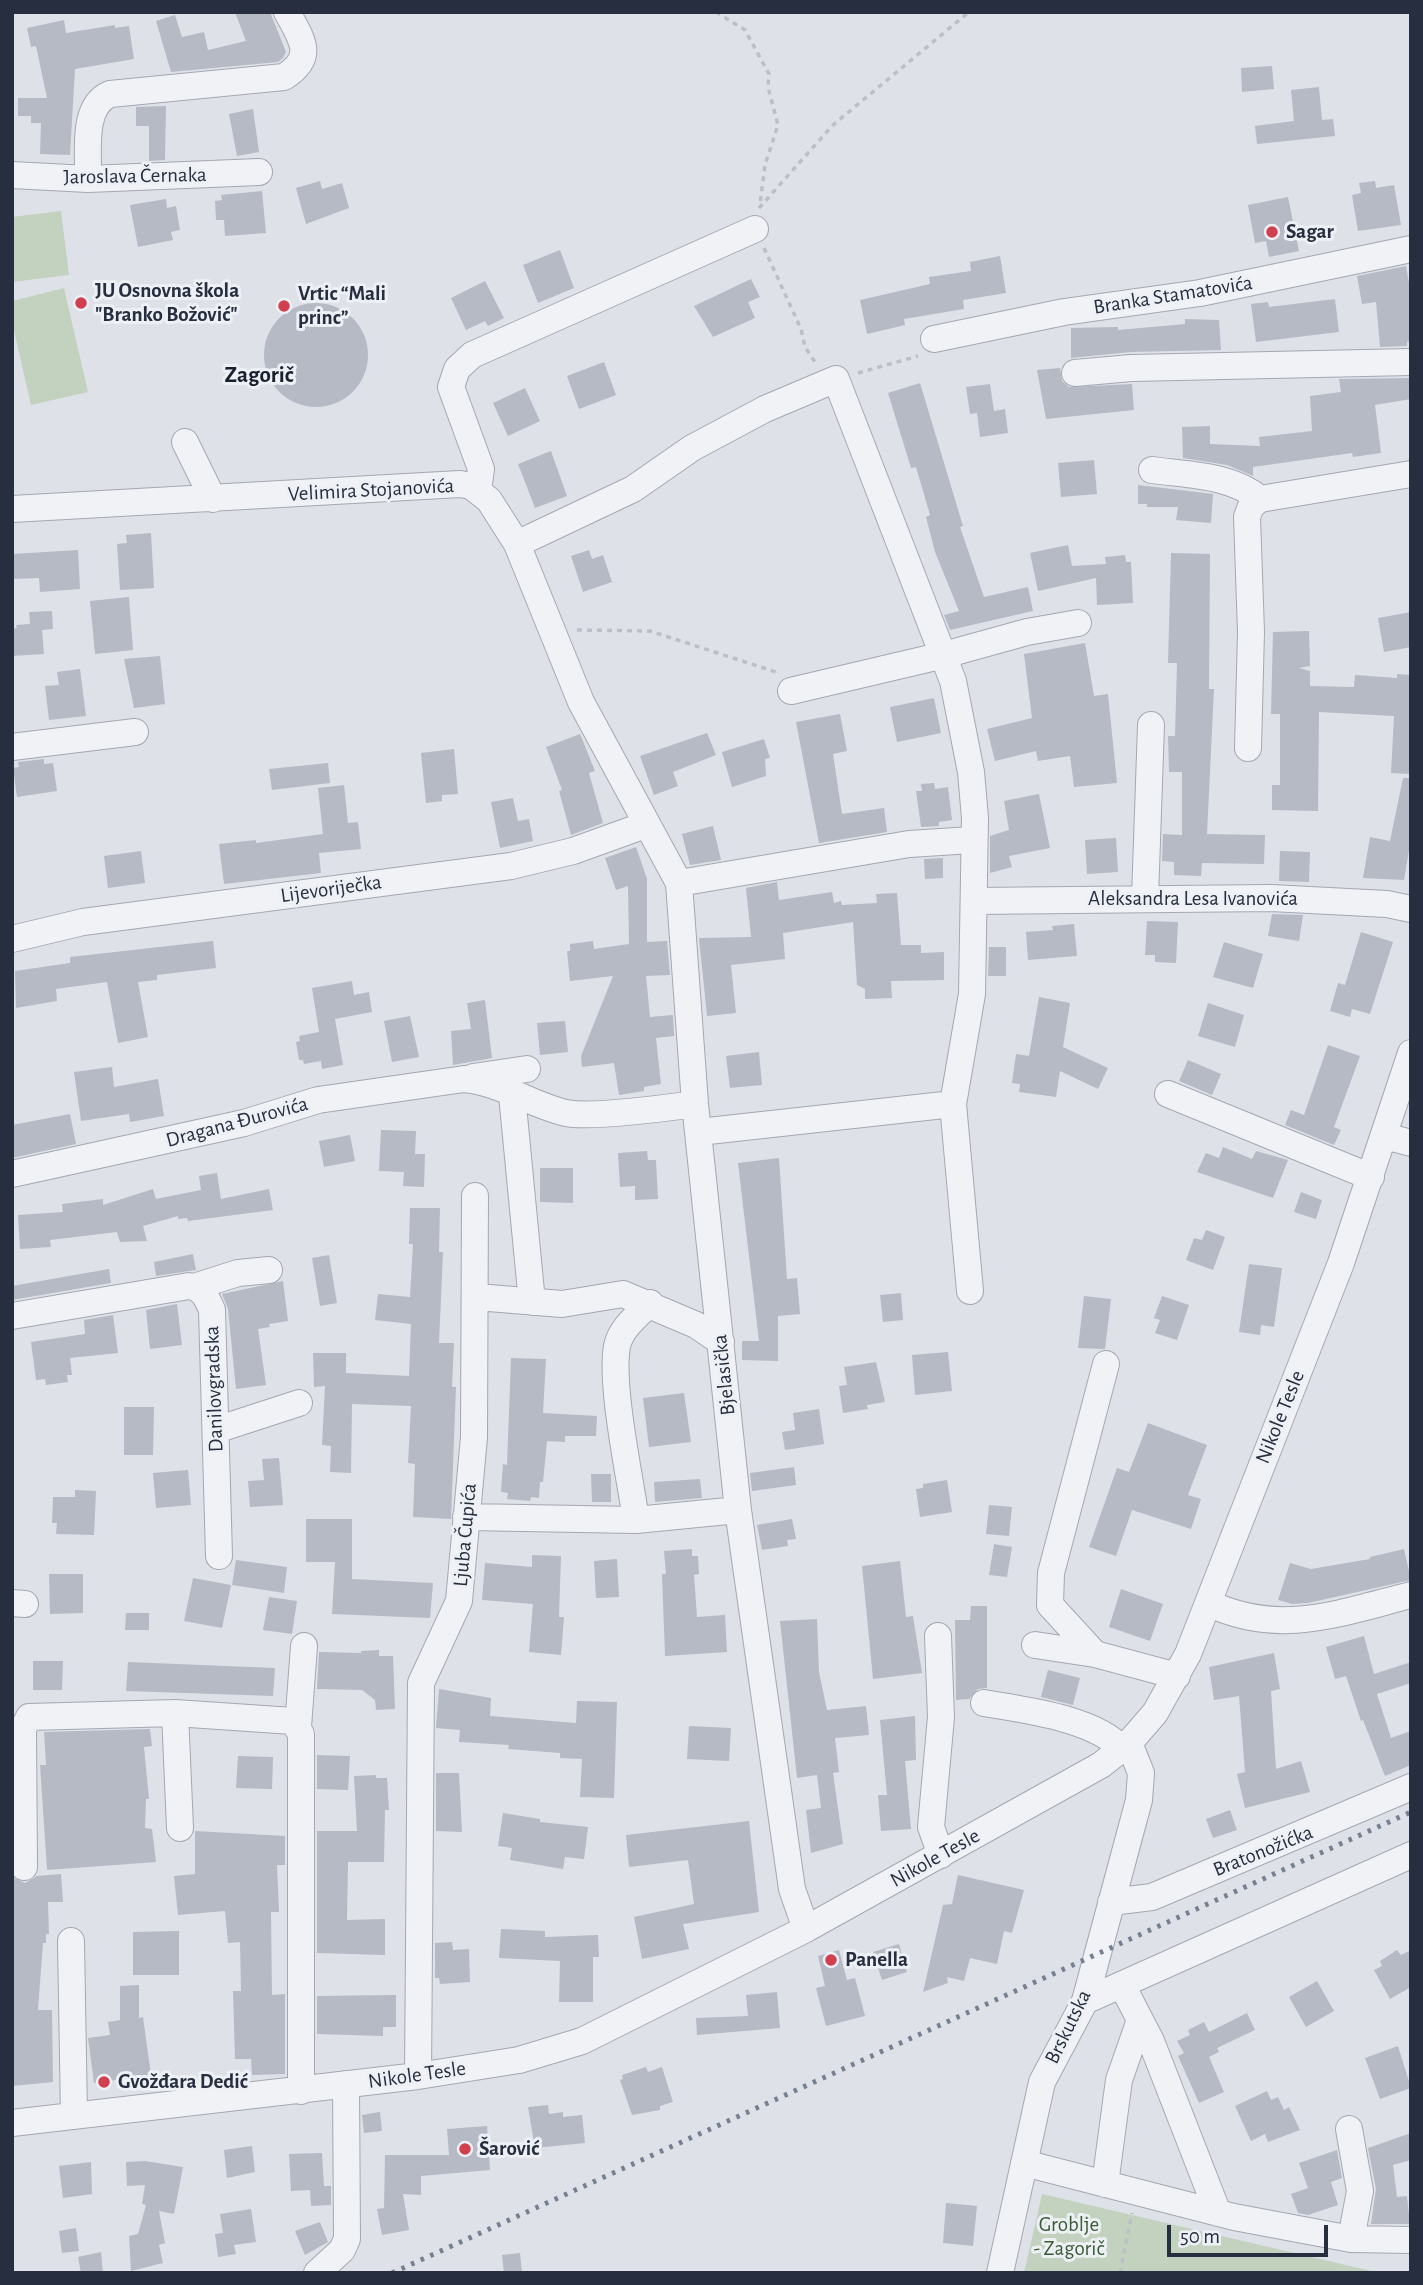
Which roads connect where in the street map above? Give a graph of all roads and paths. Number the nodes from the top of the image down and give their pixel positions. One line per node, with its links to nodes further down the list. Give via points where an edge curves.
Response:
1 (287, 12): 6 (street, via 304,55 296,70 284,77 110,94 100,99 91,116)
2 (716, 12): 7 (path, via 745,30 769,74 778,125 765,165)
3 (969, 12): 7 (path, via 833,125)
4 (259, 172): 6 (street, Jaroslava Černaka)
5 (12, 175): 6 (street, Jaroslava Černaka)
6 (88, 179)
7 (757, 217): 12 (path, via 805,347); 16 (street, via 462,362 450,387 481,469)
8 (1411, 249): 9 (street, Branka Stamatovića, via 1199,293 1064,312)
9 (937, 338): 12 (path, via 943,349)
10 (1411, 362): 11 (street)
11 (1075, 373)
12 (832, 381): 20 (street, via 765,409 692,449 633,489); 23 (street)
13 (185, 442): 17 (street)
14 (1152, 470): 18 (street, via 1215,478 1248,489)
15 (1411, 474): 18 (street)
16 (478, 491): 17 (street, Velimira Stojanovića, via 443,484); 20 (street, Velimira Stojanovića, via 500,514)
17 (213, 499): 19 (street, Velimira Stojanovića)
18 (1260, 499): 28 (street, via 1247,517 1251,632)
19 (12, 509)
20 (517, 544): 22 (street, Velimira Stojanovića)
21 (1078, 623): 23 (street)
22 (551, 633): 24 (path, via 594,628 650,631 785,674); 29 (street, Velimira Stojanovića)
23 (944, 655): 24 (street); 30 (street, via 971,772)
24 (791, 691)
25 (1151, 725): 32 (street)
26 (135, 732): 27 (street)
27 (12, 747)
28 (1248, 748)
29 (645, 825): 31 (street, Bjelasička); 35 (street, Lijevoriječka, via 573,851 511,866 83,922)
30 (972, 841): 31 (street, via 909,844); 33 (street)
31 (679, 883): 41 (street, Bjelasička)
32 (1146, 898): 33 (street, Aleksandra Lesa Ivanovića); 34 (street, Aleksandra Lesa Ivanovića, via 1271,898)
33 (974, 901): 42 (street, via 972,994)
34 (1411, 909)
35 (12, 939)
36 (1411, 1053): 44 (street, Nikole Tesle)
37 (527, 1069): 38 (street, Dragana Đurovića)
38 (464, 1079): 40 (street, Dragana Đurovića, via 484,1081); 46 (street, Dragana Đurovića, via 318,1100 244,1123)
39 (1168, 1094): 47 (street)
40 (512, 1095): 41 (street, Dragana Đurovića, via 566,1112); 53 (street)
41 (695, 1104): 43 (street, Bjelasička)
42 (953, 1104): 43 (street); 51 (street)
43 (699, 1132): 56 (street, Bjelasička)
44 (1385, 1136): 45 (street); 47 (street, Nikole Tesle)
45 (1411, 1143)
46 (12, 1174)
47 (1371, 1177): 65 (street, Nikole Tesle)
48 (475, 1196): 52 (street, Ljuba Čupića)
49 (269, 1269): 50 (street)
50 (194, 1287): 55 (street); 59 (street, Danilovgradska, via 207,1297 212,1310)
51 (970, 1291)
52 (477, 1297): 53 (street); 61 (street, Ljuba Čupića, via 474,1437)
53 (532, 1302): 54 (street, via 562,1304 623,1294)
54 (650, 1303): 56 (street); 62 (street, via 623,1330 617,1346 617,1382)
55 (12, 1316)
56 (721, 1342): 60 (street, Bjelasička)
57 (1106, 1364): 69 (street, via 1051,1573 1050,1605)
58 (299, 1403): 59 (street)
59 (216, 1430): 63 (street, Danilovgradska)
60 (738, 1510): 62 (street); 81 (street, Bjelasička, via 792,1889)
61 (466, 1517): 62 (street); 86 (street, Ljuba Čupića, via 459,1601 421,1683)
62 (636, 1520)
63 (219, 1556)
64 (1411, 1595): 65 (street, via 1307,1621 1240,1618)
65 (1208, 1604): 70 (street, Nikole Tesle)
66 (938, 1636): 77 (street, via 941,1717 931,1827)
67 (1035, 1645): 69 (street)
68 (304, 1646): 73 (street)
69 (1095, 1654): 70 (street)
70 (1177, 1676): 74 (street, Nikole Tesle, via 1155,1713)
71 (984, 1703): 74 (street, via 1093,1729)
72 (175, 1713): 73 (street, via 286,1718); 76 (street); 79 (street, via 29,1717 23,1729)
73 (298, 1727): 88 (street)
74 (1125, 1746): 77 (street, Nikole Tesle, via 1061,1789); 80 (street, Brskutska, via 1140,1764 1141,1784)
75 (1411, 1787): 80 (street, Bratonožićka, via 1152,1898)
76 (180, 1828)
77 (941, 1855): 81 (street, Nikole Tesle)
78 (1411, 1855): 83 (street)
79 (24, 1867)
80 (1111, 1902): 84 (street, Brskutska)
81 (806, 1929): 86 (street, Nikole Tesle, via 582,2040 519,2060)
82 (71, 1941): 89 (street)
83 (1123, 1987): 84 (street); 85 (street)
84 (1085, 2001): 92 (street, Brskutska, via 1042,2082)
85 (1140, 2020): 93 (street, via 1119,2080); 95 (street)
86 (418, 2076): 87 (street, Nikole Tesle)
87 (346, 2084): 88 (street, Nikole Tesle); 98 (street, via 347,2239 342,2250)
88 (301, 2091): 89 (street, Nikole Tesle)
89 (74, 2116): 90 (street, Nikole Tesle)
90 (12, 2123)
91 (1349, 2129): 96 (street, via 1360,2191)
92 (1024, 2162): 93 (street); 99 (street, Brskutska)
93 (1105, 2184): 95 (street)
94 (1134, 2207): 100 (path)
95 (1219, 2213): 96 (street)
96 (1351, 2239): 97 (street)
97 (1411, 2241)
98 (317, 2273)
99 (1000, 2273)
100 (1120, 2273)

